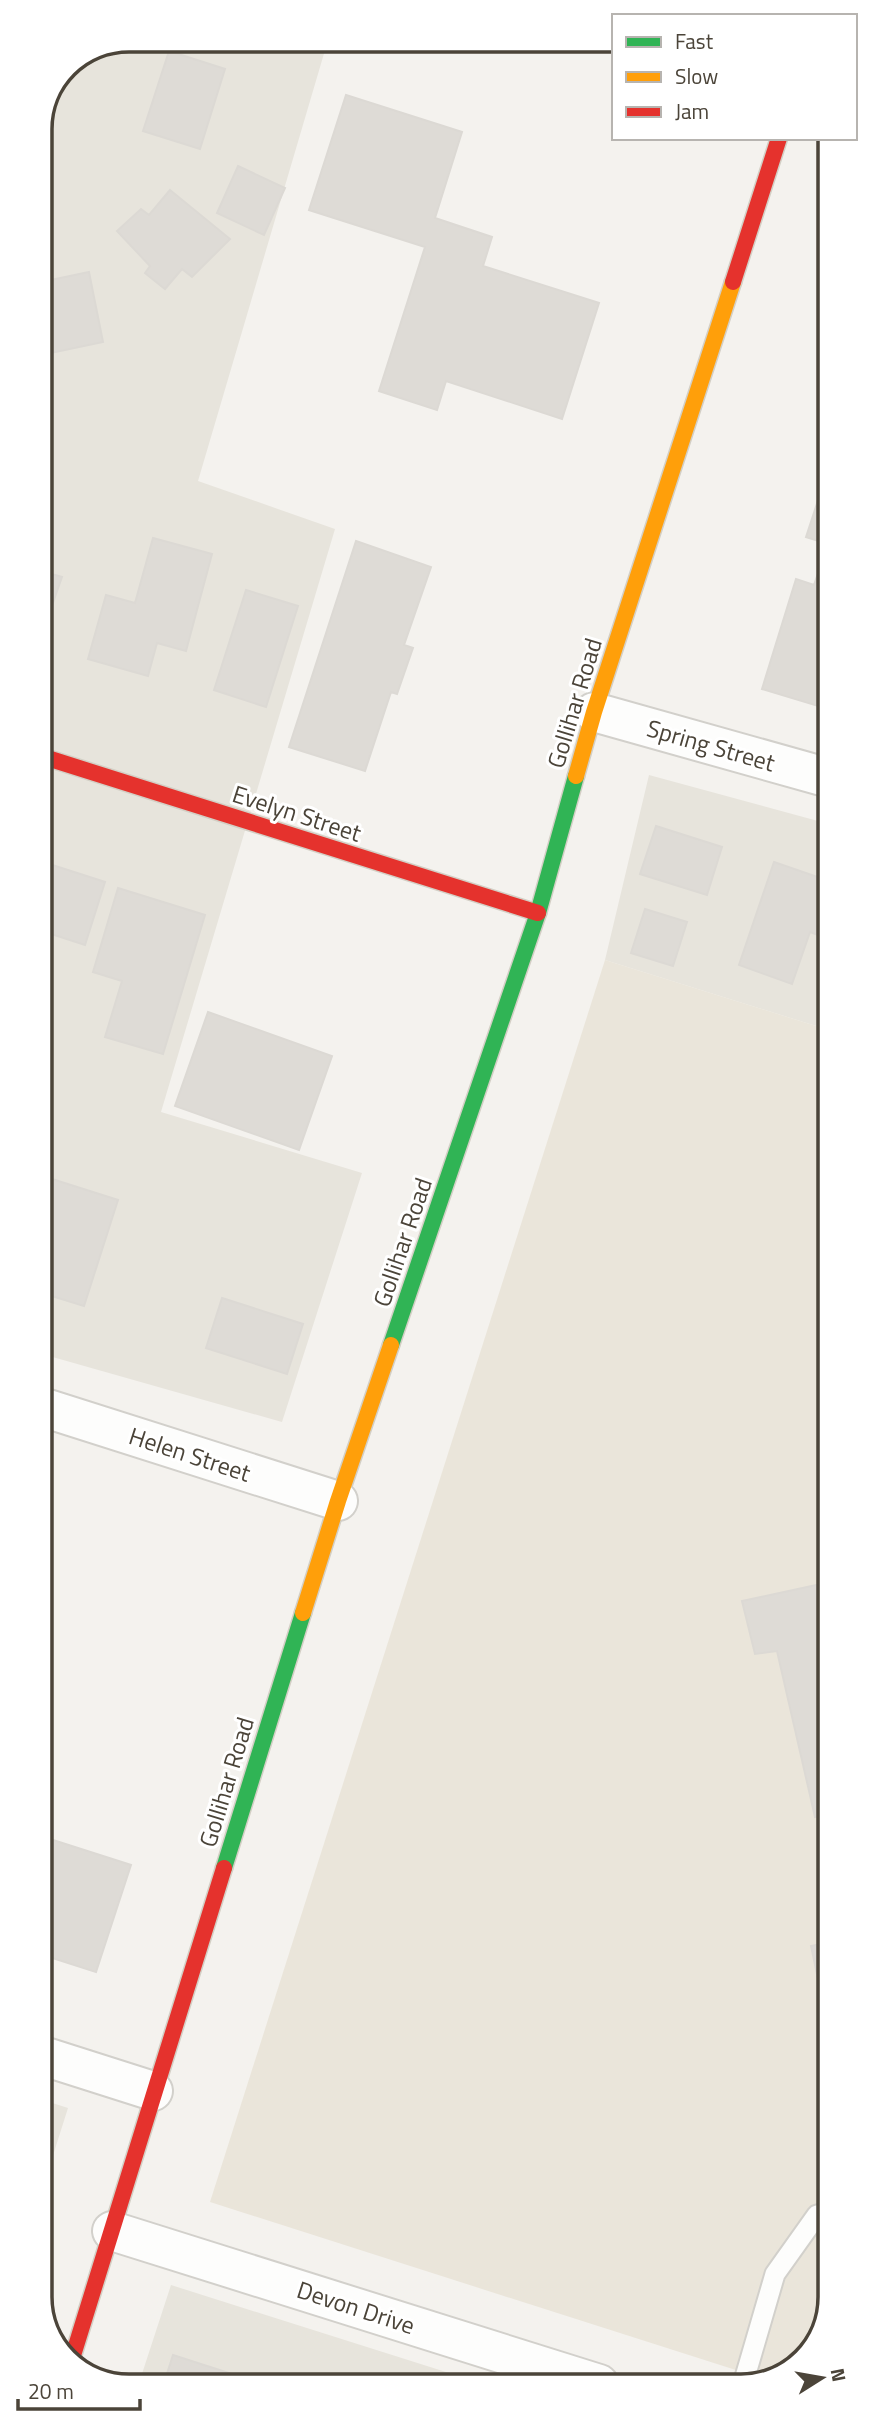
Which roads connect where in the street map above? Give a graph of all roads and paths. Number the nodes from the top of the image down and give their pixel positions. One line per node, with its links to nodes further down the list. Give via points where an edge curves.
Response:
1 (778, 140): 2 (main road, Gollihar Road)
2 (594, 712): 4 (street, Spring Street); 5 (main road, Gollihar Road)
3 (52, 759): 5 (main road, Evelyn Street)
4 (819, 775)
5 (538, 913): 7 (main road, Gollihar Road)
6 (52, 1410): 7 (street, Helen Street)
7 (338, 1501): 9 (main road, Gollihar Road)
8 (52, 2059): 9 (street)
9 (153, 2091): 11 (main road, Gollihar Road)
10 (819, 2215): 14 (lane, via 775,2274)
11 (112, 2231): 12 (main road, Gollihar Road); 13 (street, Devon Drive)
12 (74, 2351)
13 (567, 2374)
14 (746, 2374)

